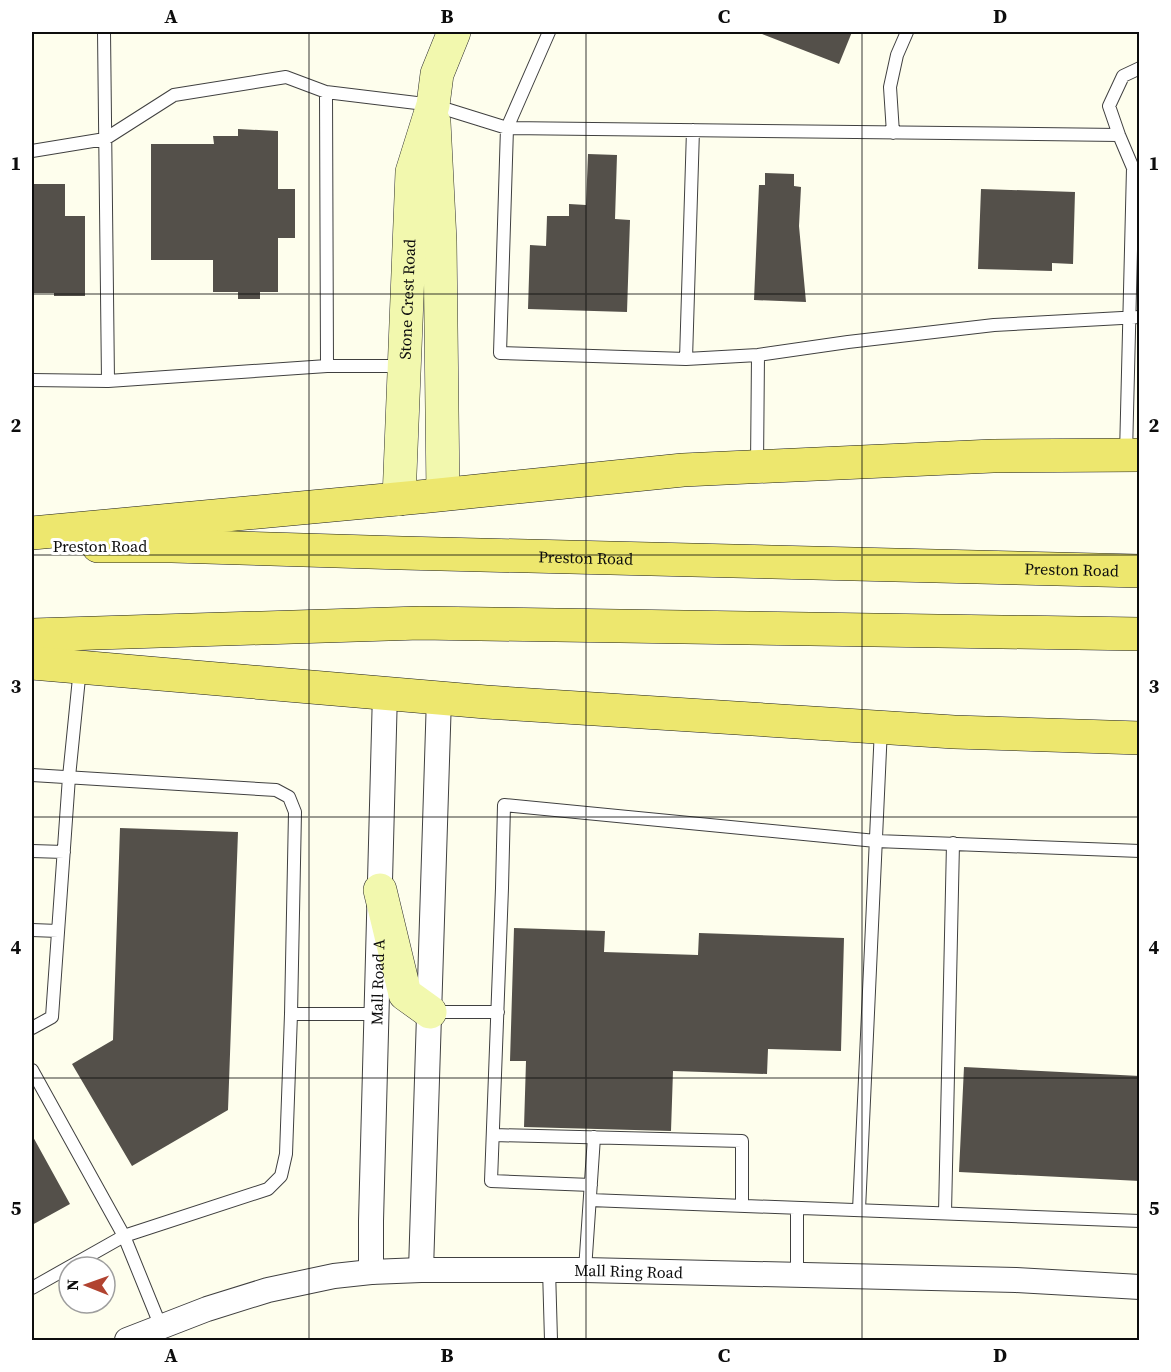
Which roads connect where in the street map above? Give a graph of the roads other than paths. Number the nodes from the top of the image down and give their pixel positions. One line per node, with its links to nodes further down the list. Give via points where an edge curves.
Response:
1 (104, 32): 12 (lane)
2 (454, 32): 7 (street, Stone Crest Road, via 437,74)
3 (549, 32): 8 (lane)
4 (907, 32): 10 (lane, via 890,87)
5 (1140, 68): 11 (lane, via 1123,76 1110,106)
6 (326, 92): 7 (lane); 12 (lane, via 286,77 174,95); 17 (lane)
7 (433, 105): 8 (lane); 18 (street, Stone Crest Road, via 412,172); 23 (street, Stone Crest Road, via 440,229)
8 (507, 128): 9 (lane); 16 (lane, via 500,353)
9 (693, 130): 10 (lane); 16 (lane)
10 (893, 133): 11 (lane)
11 (1119, 135): 14 (lane, via 1133,168)
12 (105, 139): 13 (lane); 20 (lane)
13 (32, 151)
14 (1135, 317): 15 (lane, via 994,325); 21 (lane)
15 (758, 355): 16 (lane); 22 (lane)
16 (686, 359)
17 (327, 366): 18 (lane); 20 (lane)
18 (404, 366): 24 (street, Stone Crest Road)
19 (32, 380): 20 (lane)
20 (108, 381)
21 (1133, 455): 22 (main road, via 993,456)
22 (756, 466): 23 (main road)
23 (443, 494): 24 (main road)
24 (399, 499): 25 (main road)
25 (32, 533)
26 (32, 546): 27 (main road, Preston Road, via 172,546)
27 (1140, 571)
28 (1140, 634): 29 (main road, via 420,623)
29 (32, 635)
30 (32, 663): 31 (main road)
31 (80, 668): 32 (main road); 37 (lane)
32 (385, 692): 33 (main road); 43 (street, Mall Road A)
33 (439, 697): 34 (main road); 46 (street)
34 (880, 727): 35 (main road); 38 (lane)
35 (1140, 738)
36 (32, 775): 37 (lane)
37 (69, 777): 42 (lane); 48 (lane, via 276,790 288,797 295,812)
38 (876, 841): 39 (lane); 47 (lane, via 504,805); 58 (lane)
39 (953, 843): 41 (lane); 59 (lane)
40 (32, 851): 42 (lane)
41 (1140, 851)
42 (64, 852): 45 (lane)
43 (380, 890): 46 (street, via 405,994); 49 (street, Mall Road A)
44 (32, 930): 45 (lane)
45 (58, 932): 50 (lane, via 52,1017)
46 (430, 1012): 47 (lane); 63 (street)
47 (498, 1012): 52 (lane)
48 (291, 1014): 49 (lane); 61 (lane, via 282,1176 268,1189)
49 (377, 1014): 65 (street, Mall Road A)
50 (32, 1028)
51 (32, 1070): 61 (lane)
52 (494, 1135): 53 (lane); 54 (lane, via 492,1181)
53 (594, 1137): 54 (lane); 56 (lane, via 742,1141)
54 (591, 1185): 55 (lane)
55 (590, 1200): 56 (lane); 64 (lane)
56 (741, 1206): 57 (lane)
57 (797, 1208): 58 (lane); 66 (lane)
58 (859, 1210): 59 (lane)
59 (945, 1213): 60 (lane)
60 (1140, 1221)
61 (124, 1236): 68 (lane); 69 (lane)
62 (549, 1269): 63 (street, Mall Ring Road); 64 (street, Mall Ring Road); 71 (lane)
63 (422, 1270): 65 (street, Mall Ring Road)
64 (585, 1270): 66 (street, Mall Ring Road)
65 (371, 1272): 69 (street, Mall Ring Road, via 268,1290)
66 (797, 1276): 67 (street, Mall Ring Road, via 1016,1280)
67 (1140, 1287)
68 (32, 1288)
69 (161, 1327): 70 (street, Mall Ring Road)
70 (127, 1341)
71 (551, 1341)

